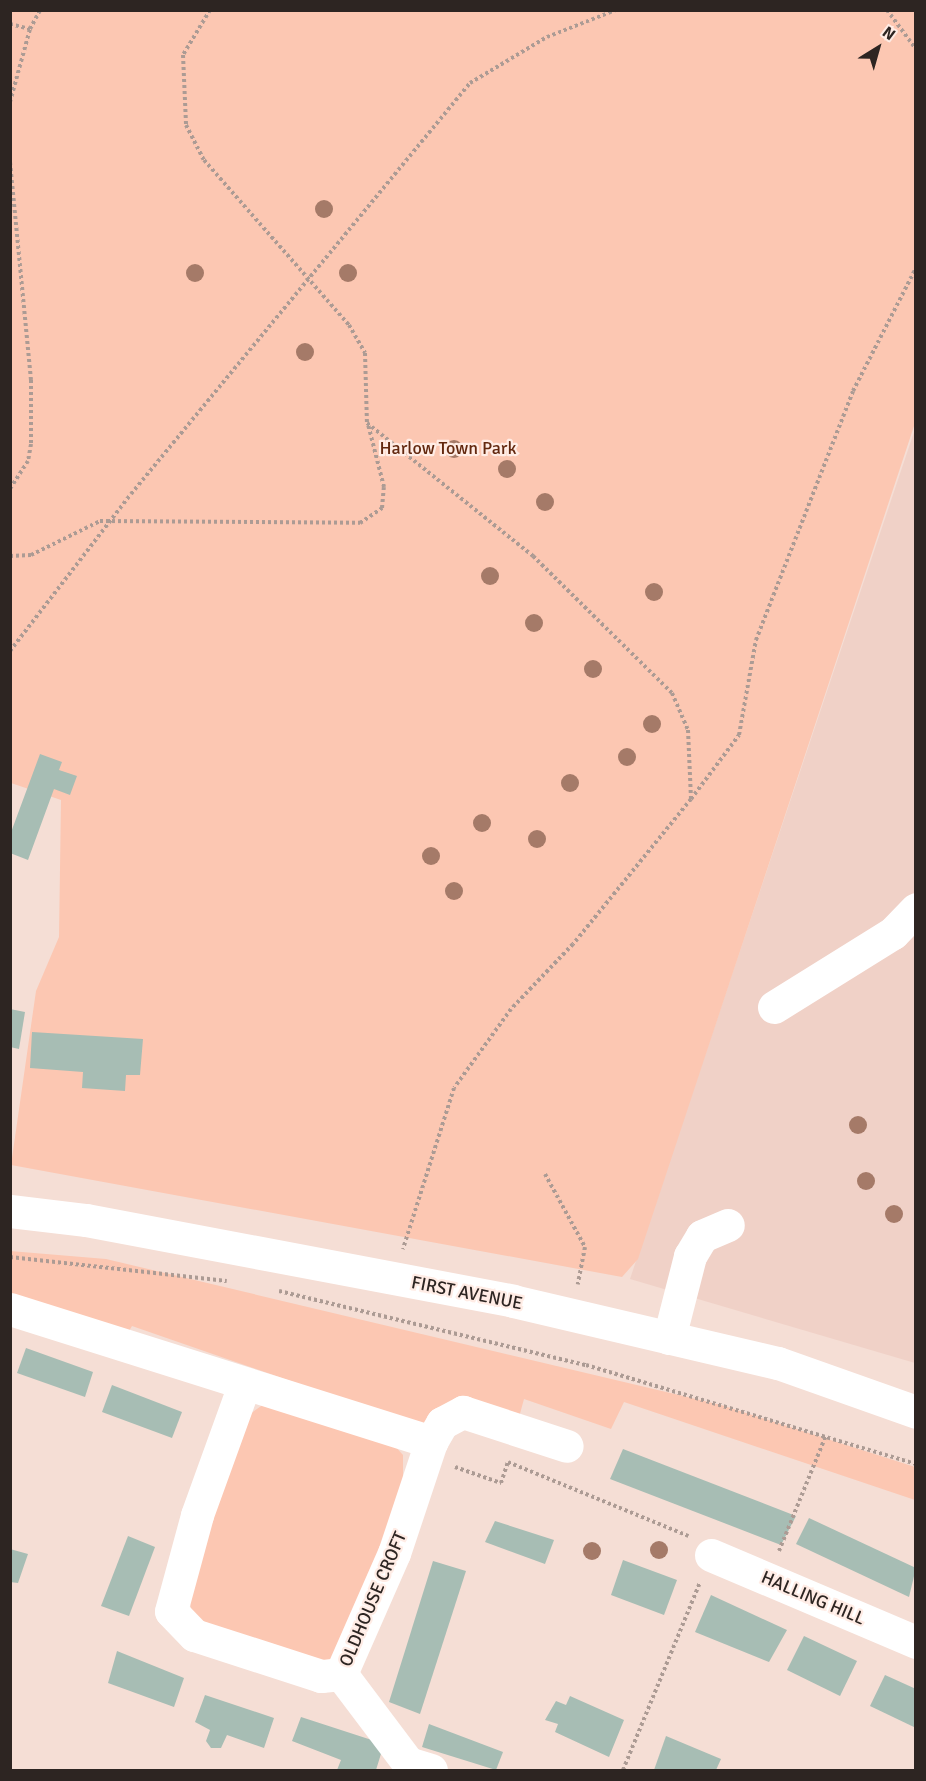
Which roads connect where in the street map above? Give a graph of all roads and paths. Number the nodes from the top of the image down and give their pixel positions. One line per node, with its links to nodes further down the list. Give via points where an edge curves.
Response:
1 (40, 10): 6 (path)
2 (210, 10): 11 (path, via 183,55 186,125 204,160 349,325 365,353)
3 (616, 10): 14 (path, via 547,37 470,83 131,494)
4 (887, 10): 7 (path)
5 (10, 24): 6 (path)
6 (30, 29): 8 (path)
7 (915, 49)
8 (10, 102)
9 (10, 162): 12 (path, via 31,380 28,461)
10 (915, 268): 15 (path, via 854,391 756,640 739,735)
11 (368, 423): 13 (path, via 384,487 382,507 360,523 100,521 31,555); 15 (path, via 533,556 672,693 688,730)
12 (10, 489)
13 (10, 556)
14 (10, 651)
15 (691, 799): 22 (path, via 573,944 511,1009 454,1088)
16 (915, 909): 17 (street, via 893,933)
17 (774, 1007)
18 (545, 1174): 25 (path, via 585,1247)
19 (10, 1211): 22 (street, FIRST AVENUE, via 86,1220)
20 (728, 1225): 27 (street, via 702,1236 690,1256)
21 (10, 1257): 23 (path)
22 (396, 1278): 27 (street, FIRST AVENUE)
23 (235, 1282)
24 (270, 1289): 30 (path, via 586,1365)
25 (576, 1291)
26 (10, 1309): 28 (street)
27 (669, 1338): 29 (street, FIRST AVENUE, via 778,1364)
28 (244, 1385): 32 (street); 37 (street, OLDHOUSE CROFT, via 197,1515 171,1611 194,1635 321,1676)
29 (915, 1412)
30 (826, 1435): 33 (path); 35 (path)
31 (567, 1446): 32 (street, OLDHOUSE CROFT, via 463,1412 442,1423)
32 (429, 1449): 34 (path, via 501,1483 508,1462 684,1532); 37 (street, OLDHOUSE CROFT, via 394,1553)
33 (915, 1464)
34 (711, 1555): 35 (street, HALLING HILL); 39 (path)
35 (768, 1579): 36 (street, HALLING HILL)
36 (915, 1642)
37 (341, 1674): 38 (street, via 408,1763)
38 (431, 1770)
39 (623, 1770)

